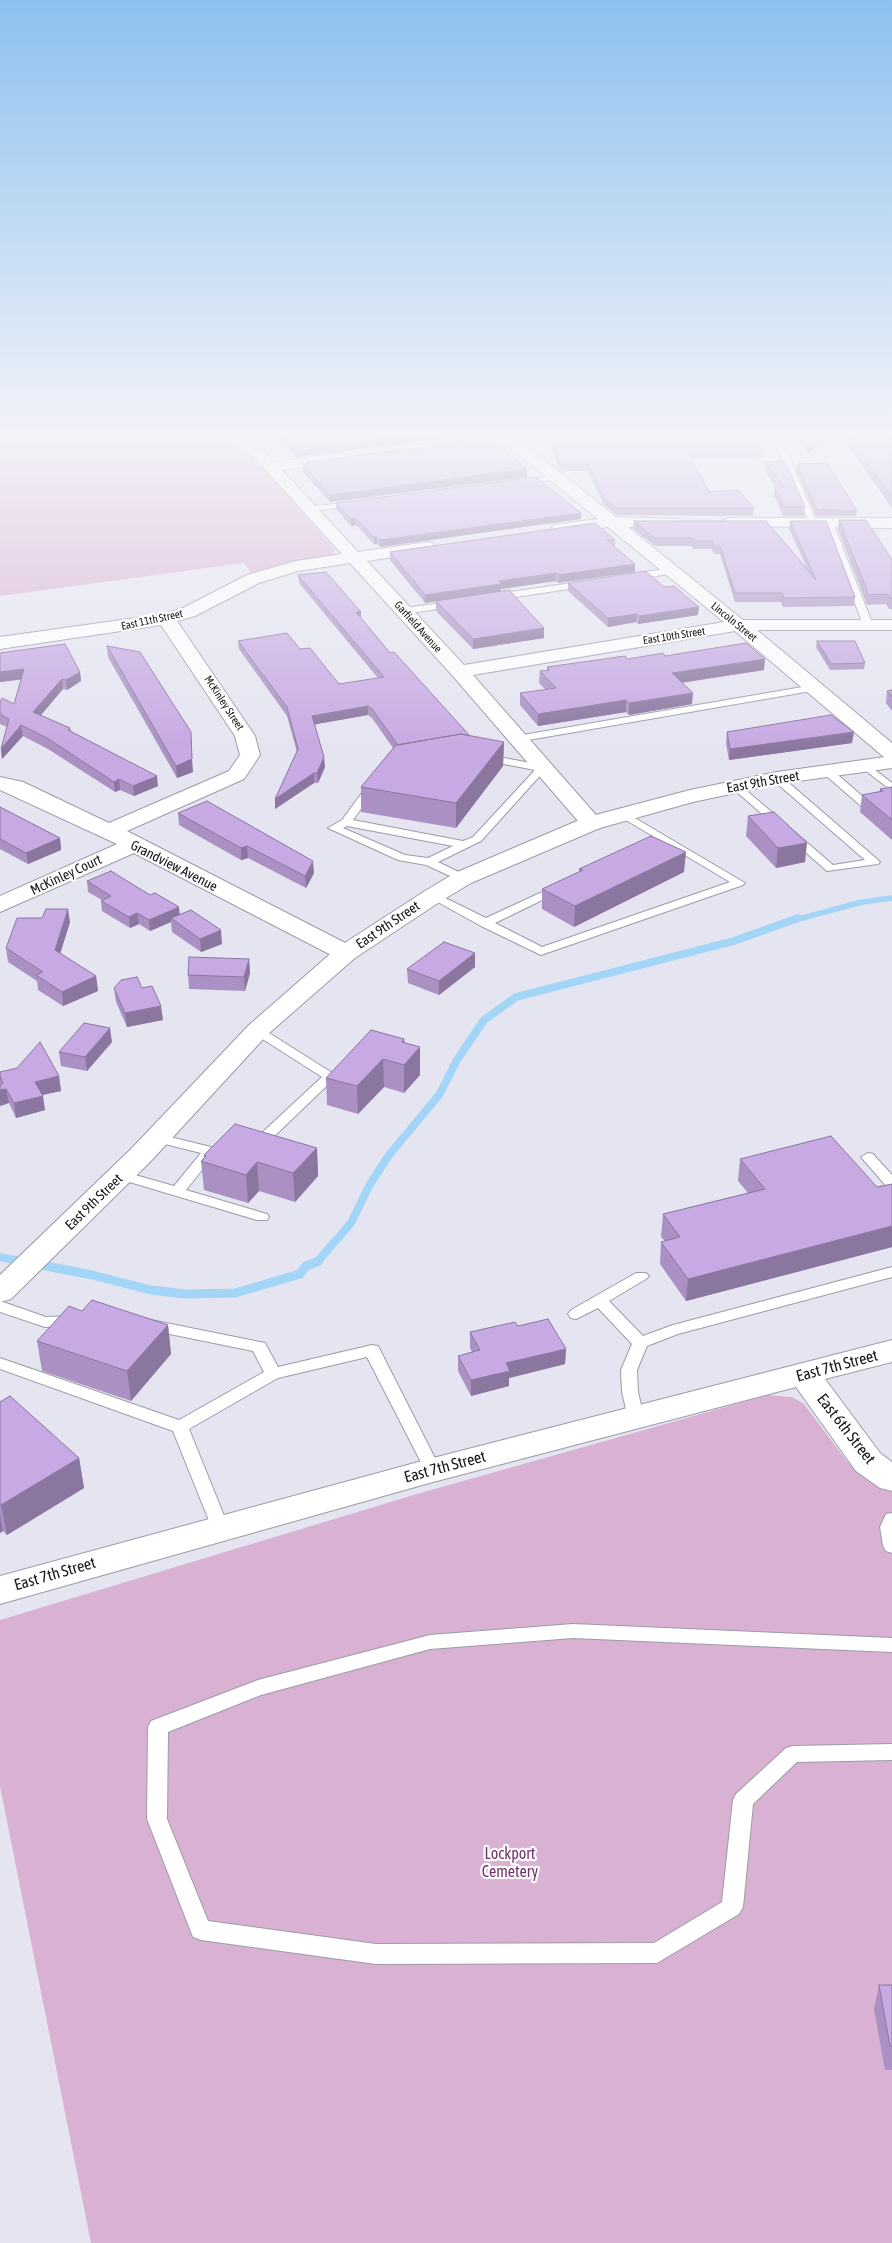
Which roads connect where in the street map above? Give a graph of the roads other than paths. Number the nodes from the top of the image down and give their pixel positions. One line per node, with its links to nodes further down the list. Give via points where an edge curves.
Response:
1 (338, 540): 5 (street, Garfield Avenue)
2 (632, 540): 6 (street, Lincoln Street)
3 (829, 540): 14 (lane)
4 (443, 545): 5 (street, East 11th Street)
5 (354, 557): 11 (street, Garfield Avenue); 12 (street, East 11th Street, via 277,571 238,586 189,612)
6 (672, 572): 7 (lane); 13 (street, Lincoln Street)
7 (624, 578)
8 (595, 583): 9 (lane)
9 (490, 598)
10 (461, 603): 11 (lane)
11 (404, 611): 17 (street, Garfield Avenue)
12 (166, 619): 16 (street, East 11th Street); 35 (street, McKinley Street, via 245,736 250,755 237,775)
13 (739, 625): 14 (street, East 10th Street); 17 (street, East 10th Street); 18 (street, Lincoln Street)
14 (868, 625): 15 (street, East 10th Street)
15 (892, 625)
16 (0, 643)
17 (459, 671): 19 (street, Garfield Avenue)
18 (814, 688): 19 (lane); 20 (street, Lincoln Street)
19 (517, 739): 24 (street, Garfield Avenue)
20 (892, 754)
21 (479, 757): 24 (lane)
22 (892, 762): 23 (street, East 9th Street)
23 (866, 766): 25 (street, East 9th Street); 30 (lane)
24 (542, 768): 34 (street, Garfield Avenue); 38 (lane, via 477,839)
25 (827, 771): 26 (street, East 9th Street); 31 (lane)
26 (778, 778): 29 (street, East 9th Street); 29 (lane, via 874,862 831,870)
27 (375, 781): 33 (lane)
28 (0, 783): 35 (street, Grandview Avenue)
29 (735, 786): 32 (street, East 9th Street)
30 (892, 788)
31 (865, 804)
32 (623, 814): 34 (street, East 9th Street); 36 (lane)
33 (346, 822): 38 (lane); 40 (lane, via 334,828 402,858)
34 (592, 823): 41 (street, East 9th Street)
35 (109, 831): 37 (street, Grandview Avenue)
36 (664, 838): 39 (lane); 45 (lane, via 738,883 541,951)
37 (133, 845): 44 (street, McKinley Court); 46 (street, Grandview Avenue)
38 (465, 845): 40 (lane)
39 (646, 846)
40 (429, 862): 41 (lane)
41 (463, 878): 43 (street, East 9th Street)
42 (566, 884): 45 (lane)
43 (433, 896): 45 (lane); 46 (street, East 9th Street)
44 (0, 905)
45 (486, 923)
46 (346, 953): 47 (street, East 9th Street)
47 (258, 1030): 48 (street, East 9th Street); 49 (lane, via 330,1076)
48 (158, 1138): 51 (street, East 9th Street); 53 (lane, via 210,1151)
49 (255, 1147)
50 (868, 1156): 52 (lane)
51 (121, 1175): 53 (lane); 57 (street, East 9th Street)
52 (892, 1184)
53 (177, 1192): 54 (lane)
54 (262, 1217)
55 (892, 1272): 63 (lane, via 673,1330)
56 (641, 1276): 58 (lane)
57 (0, 1292)
58 (599, 1300): 60 (lane); 63 (lane)
59 (0, 1306): 61 (lane, via 45,1322)
60 (576, 1314)
61 (87, 1320)
62 (132, 1321): 66 (lane, via 259,1347)
63 (640, 1344): 68 (lane, via 629,1370)
64 (892, 1351): 67 (street, East 7th Street)
65 (0, 1363): 69 (lane)
66 (273, 1374): 69 (lane); 70 (lane, via 372,1350)
67 (804, 1375): 68 (street, East 7th Street); 71 (street, East 6th Street, via 868,1462)
68 (636, 1418): 70 (street, East 7th Street)
69 (180, 1427): 73 (lane)
70 (433, 1470): 73 (street, East 7th Street)
71 (892, 1479)
72 (892, 1519): 74 (lane, via 889,1527)
73 (220, 1528): 75 (street, East 7th Street)
74 (892, 1546)
75 (0, 1590)
76 (892, 1645): 77 (lane, via 573,1630 430,1642 258,1688 158,1727 158,1819 201,1930 376,1954 657,1953 732,1907 743,1800 793,1754)
77 (892, 1752)

